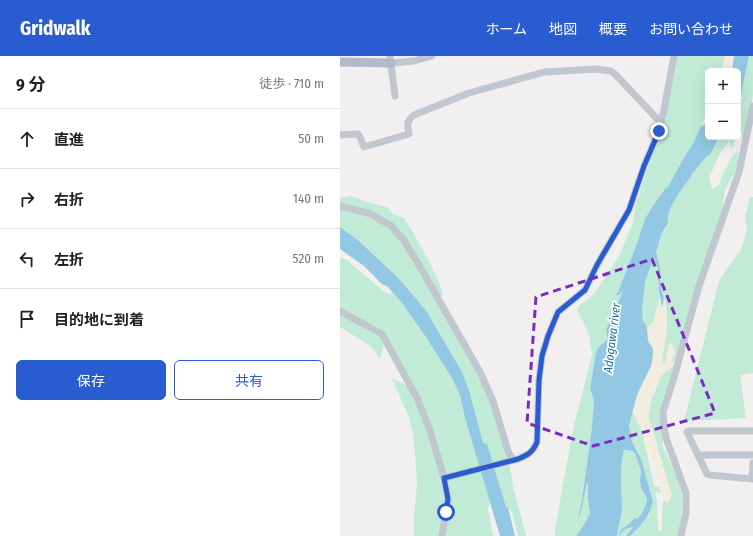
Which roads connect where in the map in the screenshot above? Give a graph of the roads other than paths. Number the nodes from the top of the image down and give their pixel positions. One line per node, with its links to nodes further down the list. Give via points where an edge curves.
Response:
1 (432, 56): 3 (street, via 414,61)
2 (674, 56): 7 (street)
3 (390, 60): 4 (main road); 5 (street)
4 (340, 62)
5 (395, 96)
6 (753, 106): 20 (street, via 739,172 699,286 663,412 666,438 686,493 686,513)
7 (661, 123): 8 (street, via 616,75 594,69 544,72 469,93 414,115 407,124 409,134 364,148 358,134); 15 (street, via 629,210 585,290 558,312 548,336 539,380 535,448 525,456)
8 (340, 135)
9 (340, 206): 15 (street, via 371,214 390,225 403,239 480,372 492,401)
10 (340, 311): 17 (street, via 382,334 417,398)
11 (753, 431): 12 (street); 13 (street, via 689,431 687,432)
12 (753, 439)
13 (698, 455): 14 (street); 18 (street, via 707,474)
14 (753, 455)
15 (510, 461): 17 (street)
16 (753, 463): 18 (street)
17 (446, 477): 19 (street, via 448,499)
18 (752, 479)
19 (442, 536)
20 (681, 536)

